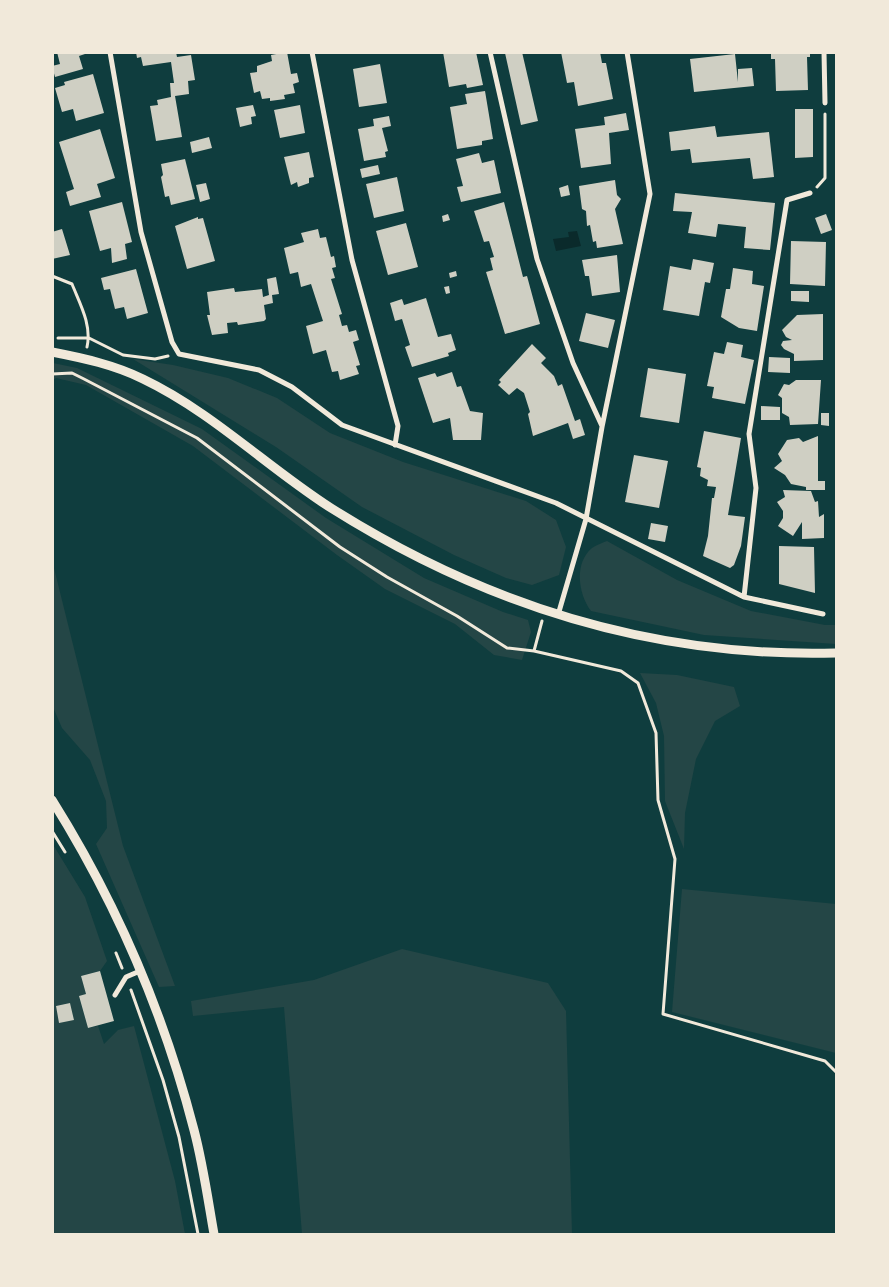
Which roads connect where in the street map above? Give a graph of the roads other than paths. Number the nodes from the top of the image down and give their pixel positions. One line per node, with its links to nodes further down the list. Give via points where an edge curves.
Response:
1 (110, 52): 10 (street, via 141,232 172,342 179,354 259,370 292,387 342,425)
2 (312, 52): 10 (street, via 352,260 398,426)
3 (490, 52): 9 (street, via 537,259 573,363)
4 (627, 52): 9 (street, via 650,194)
5 (824, 52): 6 (street)
6 (825, 103)
7 (810, 193): 12 (street, via 787,200 785,210 749,434 756,488)
8 (52, 352): 14 (street, via 142,378 187,402 330,506 379,536 473,583)
9 (602, 427): 11 (street)
10 (395, 445): 11 (street, via 556,503)
11 (586, 519): 12 (street); 14 (street)
12 (744, 597): 13 (street)
13 (823, 614)
14 (558, 616): 15 (street, via 679,644 794,655)
15 (836, 654)
16 (52, 800): 17 (street, via 104,889)
17 (140, 971): 18 (street, via 126,977); 19 (street, via 178,1074 194,1132)
18 (115, 995)
19 (214, 1234)

